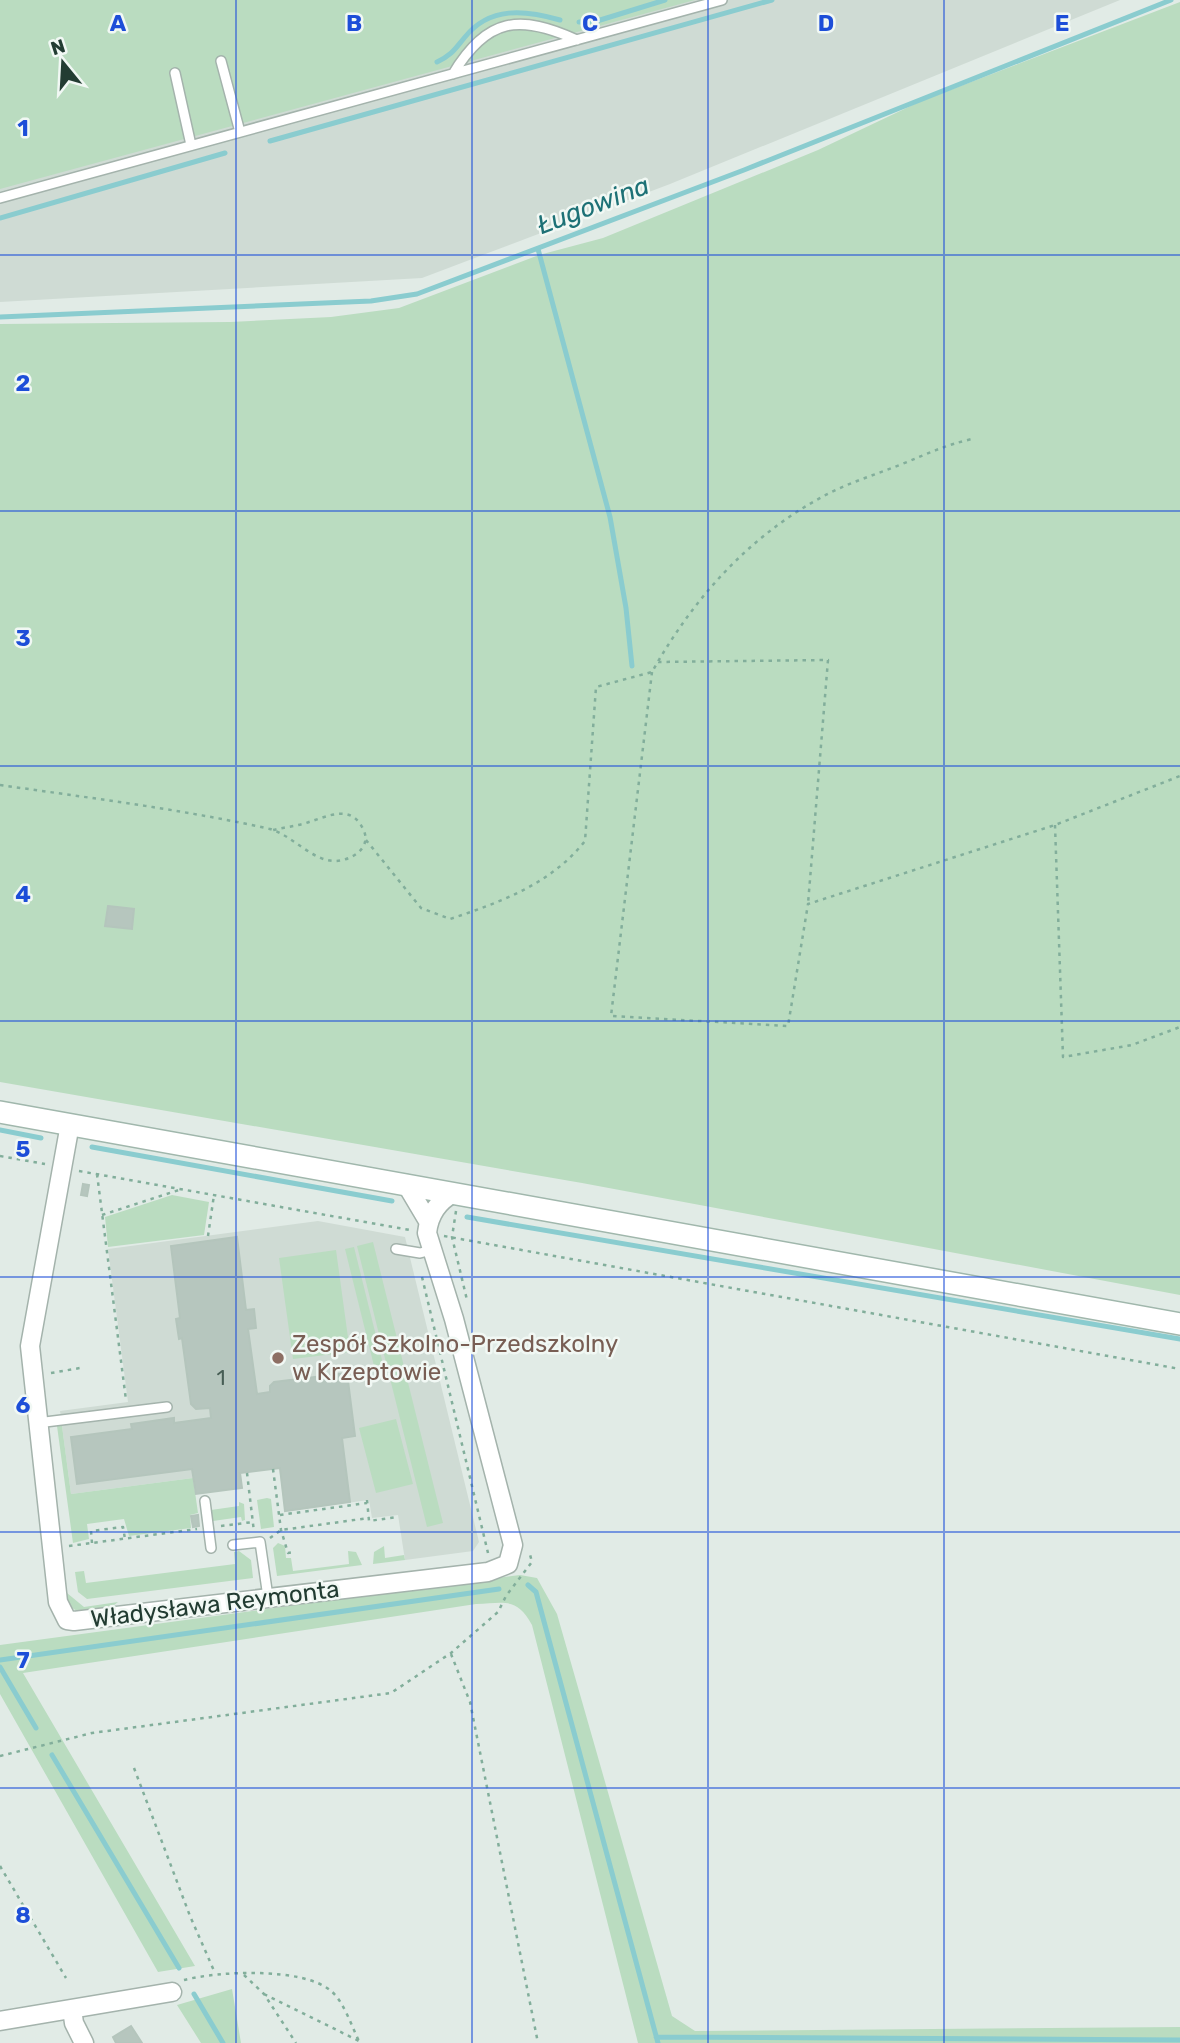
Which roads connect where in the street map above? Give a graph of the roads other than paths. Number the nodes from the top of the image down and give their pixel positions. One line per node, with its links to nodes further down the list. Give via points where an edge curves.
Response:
1 (722, 0): 2 (lane)
2 (577, 40): 5 (lane); 5 (lane, via 531,23 497,27 472,46)
3 (221, 61): 6 (lane)
4 (175, 72): 7 (lane)
5 (453, 74): 6 (lane)
6 (240, 132): 7 (lane)
7 (191, 145): 8 (lane)
8 (0, 198)
9 (0, 1112): 10 (street)
10 (70, 1124): 11 (street); 17 (street, Władysława Reymonta, via 30,1346)
11 (405, 1184): 12 (street); 13 (street, Władysława Reymonta)
12 (454, 1193): 13 (street, via 442,1200); 15 (street)
13 (426, 1238): 14 (lane); 21 (street, Władysława Reymonta, via 454,1319 513,1545 512,1559 488,1572)
14 (396, 1248)
15 (1180, 1324)
16 (167, 1407): 17 (lane)
17 (37, 1423): 21 (street, Władysława Reymonta, via 58,1602 67,1619 85,1621)
18 (205, 1501): 20 (lane)
19 (233, 1545): 21 (lane, via 258,1542)
20 (211, 1548)
21 (268, 1597)
22 (172, 1992): 23 (street)
23 (72, 2009): 24 (street); 25 (street)
24 (0, 2021)
25 (83, 2043)

